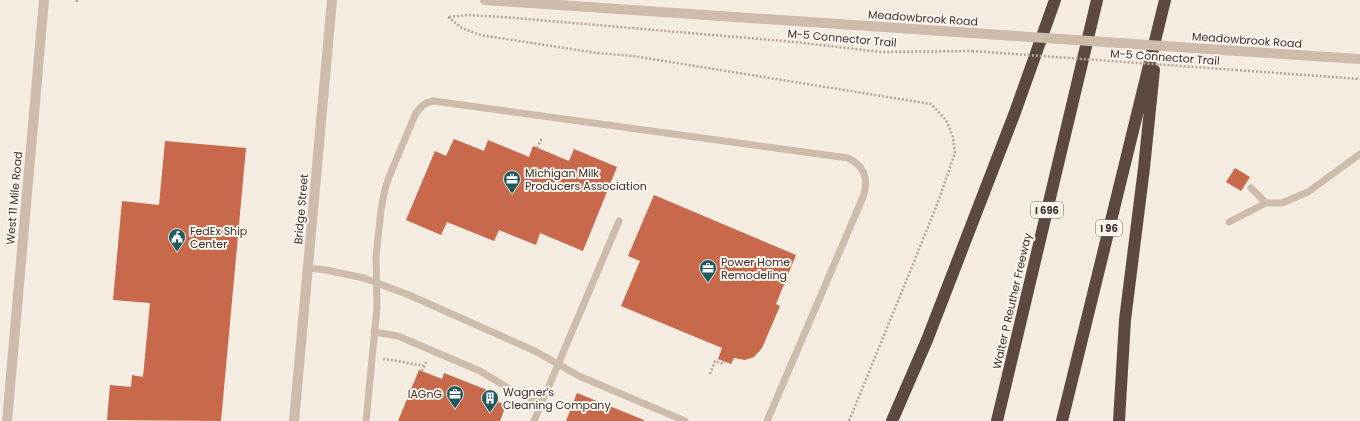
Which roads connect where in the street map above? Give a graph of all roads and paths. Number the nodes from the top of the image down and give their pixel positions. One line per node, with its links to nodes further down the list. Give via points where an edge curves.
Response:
1 (44, 0): 29 (street, West 11 Mile Road)
2 (332, 0): 18 (street, Bridge Street)
3 (485, 0): 9 (street, Meadowbrook Road, bridge)
4 (1055, 0): 35 (highway, via 927,340)
5 (1097, 0): 36 (highway, Walter P Reuther Freeway / I 696)
6 (1165, 0): 8 (highway, I 96)
7 (448, 17): 10 (path, M-5 Connector Trail, bridge, via 503,17 795,42 881,52 972,51)
8 (1156, 34): 37 (highway, I 96); 38 (highway, via 1148,132 1125,320)
9 (1360, 59)
10 (1360, 79)
11 (542, 138): 12 (path)
12 (537, 148)
13 (1360, 154): 15 (lane, via 1308,192 1282,204)
14 (1251, 188): 15 (lane)
15 (1266, 203): 17 (lane)
16 (619, 221): 24 (lane)
17 (1229, 222)
18 (308, 268): 19 (lane); 30 (street, Bridge Street)
19 (377, 282): 20 (lane); 24 (lane, via 409,294); 34 (lane, via 378,243 385,189 415,115 426,102 449,103 848,158 860,165 863,170 867,182 866,190)
20 (374, 332): 28 (lane, via 398,336 480,371 513,391); 31 (lane)
21 (428, 356): 25 (path)
22 (382, 359): 25 (path)
23 (724, 362): 27 (path, via 723,364 716,361)
24 (559, 364): 28 (lane); 33 (lane, via 579,376)
25 (424, 366): 26 (path)
26 (422, 371)
27 (710, 374)
28 (542, 404): 32 (lane)
29 (7, 421)
30 (294, 421)
31 (366, 421)
32 (534, 421)
33 (685, 421)
34 (767, 421)
35 (892, 421)
36 (997, 421)
37 (1062, 421)
38 (1119, 421)

